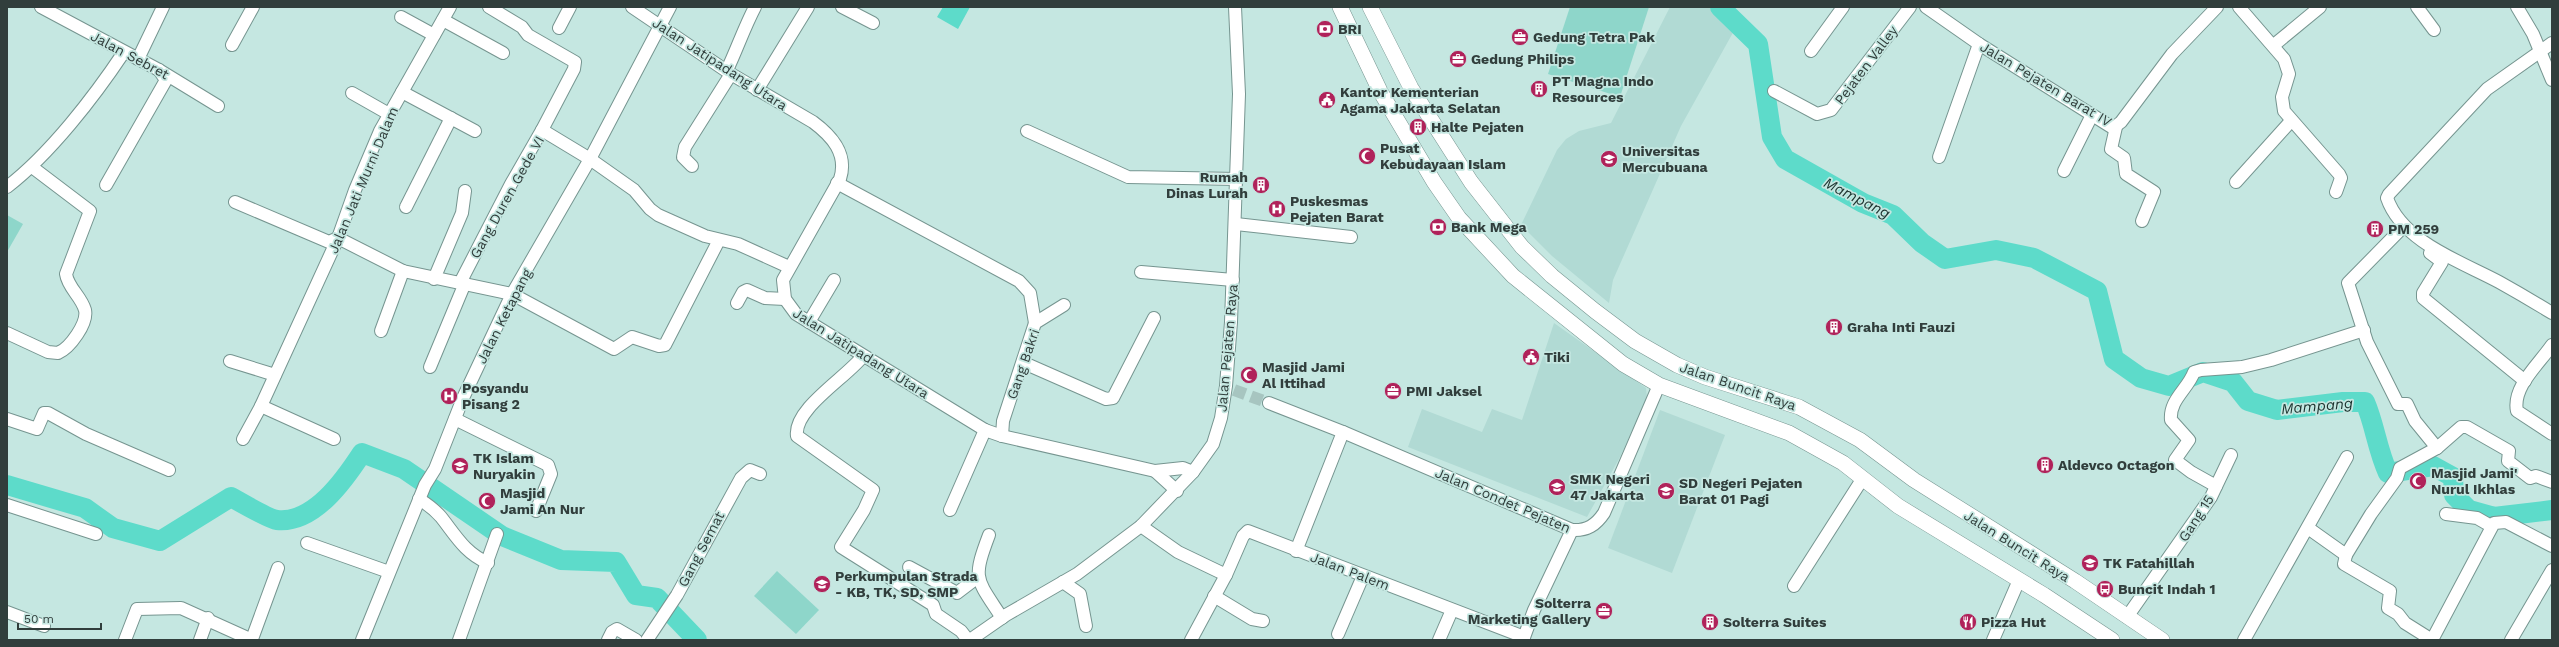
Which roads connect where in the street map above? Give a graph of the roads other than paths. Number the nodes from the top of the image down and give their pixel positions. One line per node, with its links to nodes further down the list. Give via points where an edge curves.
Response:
1 (41, 7): 36 (street, Jalan Sebret)
2 (163, 7): 38 (street)
3 (253, 7): 32 (street)
4 (450, 7): 24 (street, Jalan Jati Murni Dalam)
5 (489, 7): 54 (street, via 522,27 528,35 575,62 574,70)
6 (570, 7): 27 (street)
7 (632, 7): 26 (street, Jalan Jatipadang Utara)
8 (670, 7): 26 (street, Jalan Ketapang)
9 (755, 7): 40 (street, via 743,29)
10 (808, 7): 43 (street)
11 (842, 7): 25 (street)
12 (1370, 7): 103 (main road, Jalan Buncit Raya, via 1433,125 1471,182 1522,247 1552,276 1635,341 1677,365)
13 (1842, 7): 34 (street)
14 (1910, 7): 44 (street, Pejaten Valley, via 1831,110 1817,114)
15 (1926, 7): 31 (street, Jalan Pejaten Barat IV)
16 (2217, 7): 53 (street, Jalan Pejaten Barat IV, via 2172,54)
17 (2239, 7): 33 (street)
18 (2320, 7): 33 (street)
19 (2417, 7): 28 (street)
20 (2517, 7): 35 (street)
21 (1341, 8): 102 (main road, Jalan Buncit Raya, via 1380,91 1459,218 1513,276 1599,346)
22 (1235, 11): 62 (street, Jalan Pejaten Raya, via 1239,94)
23 (400, 17): 29 (street)
24 (443, 20): 29 (street, Jalan Jati Murni Dalam); 37 (street)
25 (873, 23)
26 (662, 26): 40 (street, Jalan Jatipadang Utara); 58 (street, Jalan Ketapang)
27 (559, 28)
28 (2434, 30)
29 (434, 35): 45 (street, Jalan Jati Murni Dalam)
30 (2552, 43): 35 (street)
31 (1979, 44): 50 (street, Jalan Pejaten Barat IV); 57 (street)
32 (232, 45)
33 (2274, 45): 52 (street, via 2288,70 2281,104)
34 (1811, 51)
35 (2541, 51): 42 (street); 73 (street, via 2487,89 2389,194 2389,204)
36 (124, 52): 38 (street, Jalan Sebret); 60 (street, via 73,119)
37 (503, 53)
38 (138, 59): 39 (street, Jalan Sebret)
39 (159, 70): 41 (street); 48 (street, Jalan Sebret)
40 (729, 72): 43 (street, Jalan Jatipadang Utara); 59 (street, via 684,147 683,157)
41 (166, 80): 47 (street); 65 (street)
42 (2552, 80)
43 (757, 90): 64 (street, Jalan Jatipadang Utara, via 813,122 833,140 843,161)
44 (1774, 91)
45 (402, 92): 49 (street, Jalan Jati Murni Dalam); 51 (street)
46 (352, 93): 49 (street)
47 (204, 102)
48 (218, 106)
49 (389, 114): 75 (street, Jalan Jati Murni Dalam, via 355,190)
50 (2092, 115): 53 (street, Jalan Pejaten Barat IV, via 2111,127); 61 (street)
51 (451, 118): 55 (street); 70 (street)
52 (2291, 121): 63 (street); 68 (street, via 2339,174 2341,178)
53 (2116, 127): 71 (street, via 2110,148 2124,158 2126,174 2154,192)
54 (542, 130): 58 (street, Gang Duren Gede VI); 83 (street, Gang Duren Gede VI)
55 (475, 131)
56 (1027, 131): 62 (street, via 1128,177)
57 (1939, 157)
58 (590, 159): 76 (street, Gang Duren Gede VI, via 634,190 658,215); 84 (street, Jalan Ketapang)
59 (692, 166)
60 (32, 167): 66 (street); 94 (street, via 90,211 66,274 68,283 84,307 85,316 71,343 58,353 48,352)
61 (2064, 171)
62 (1238, 179): 72 (street, Jalan Pejaten Raya)
63 (2236, 182)
64 (838, 183): 77 (street, Jalan Jatipadang Utara); 91 (street, via 1019,280 1030,293)
65 (106, 185)
66 (7, 187)
67 (465, 191): 80 (street, via 462,213)
68 (2336, 192)
69 (235, 202): 75 (street, via 329,242)
70 (406, 207)
71 (2142, 221)
72 (1236, 224): 74 (street); 82 (street, Jalan Pejaten Raya)
73 (2402, 228): 88 (street, via 2442,254 2499,282); 93 (street, via 2348,283); 101 (street, via 2442,262 2423,293 2423,298)
74 (1351, 237)
75 (338, 238): 78 (street); 100 (street, Jalan Jati Murni Dalam)
76 (719, 240): 77 (street, Gang Duren Gede VI, via 738,244); 84 (street, via 663,346 632,337 618,348 613,348)
77 (789, 267): 85 (street, Jalan Jatipadang Utara, via 782,285)
78 (403, 271): 80 (street); 92 (street)
79 (1140, 272): 82 (street)
80 (434, 279): 83 (street)
81 (834, 280): 90 (street)
82 (1233, 280): 120 (street, Jalan Pejaten Raya, via 1230,388 1217,433 1205,458)
83 (462, 283): 84 (street); 99 (street, Gang Duren Gede VI)
84 (512, 294): 108 (street, Jalan Ketapang)
85 (785, 299): 86 (street, via 765,298 747,290); 90 (street, Jalan Jatipadang Utara, via 791,310)
86 (737, 303)
87 (1064, 305): 91 (street, Gang Bakri)
88 (2552, 313)
89 (1154, 318): 98 (street, via 1113,398 1106,398)
90 (809, 322): 96 (street, Jalan Jatipadang Utara)
91 (1035, 324): 98 (street, Gang Bakri)
92 (381, 330)
93 (2364, 330): 115 (street, via 2378,368 2398,404 2407,404 2415,421); 124 (street, via 2271,360 2242,367 2201,370 2192,376 2181,390 2171,415 2171,420 2189,440 2175,460)
94 (7, 333)
95 (2552, 345): 101 (street)
96 (863, 356): 109 (street, Jalan Jatipadang Utara); 172 (street, via 805,410 798,425 797,436 873,490 867,505 841,547 933,605 936,614 961,631)
97 (230, 362): 100 (street)
98 (1024, 363): 112 (street, Gang Bakri, via 1002,421)
99 (430, 367)
100 (275, 375): 105 (street, Jalan Jati Murni Dalam)
101 (2525, 381): 111 (street, via 2516,397 2517,411)
102 (1660, 384): 106 (main road, Jalan Buncit Raya); 134 (street, Jalan Condet Pejaten, via 1604,514 1591,527)
103 (1730, 386): 106 (main road, via 1723,393); 156 (main road, Jalan Buncit Raya, via 1800,407 1860,440 1914,480)
104 (1269, 403): 110 (street, Jalan Condet Pejaten)
105 (261, 406): 113 (street, Jalan Jati Murni Dalam); 114 (street)
106 (1723, 409): 122 (main road, Jalan Buncit Raya, via 1789,433 1843,463)
107 (7, 419): 118 (street, via 37,429 44,413 48,413 86,434)
108 (455, 419): 126 (street, Jalan Ketapang); 129 (street, via 548,465 550,474)
109 (985, 430): 112 (street, Jalan Jatipadang Utara); 128 (street)
110 (1343, 432): 134 (street, Jalan Condet Pejaten); 140 (street, Jalan Palem)
111 (2552, 434)
112 (1002, 436): 119 (street, Jalan Jatipadang Utara)
113 (242, 439)
114 (334, 439)
115 (2437, 448): 123 (street, via 2461,427 2467,427 2509,451 2508,461 2525,476 2536,476); 141 (street, via 2398,473)
116 (2231, 455): 124 (street, Gang 15)
117 (2347, 457): 133 (street)
118 (169, 470)
119 (1155, 471): 120 (street, Jalan Jatipadang Utara, via 1182,468); 125 (street, Jalan Jatipadang Utara)
120 (1194, 472): 125 (street, Jalan Pejaten Raya)
121 (760, 474): 171 (street, Gang Semat, via 750,470 741,478 677,595)
122 (1863, 478): 150 (main road, Jalan Buncit Raya, via 1898,506); 152 (street)
123 (2552, 482)
124 (2216, 486): 156 (street, Gang 15, via 2190,529)
125 (1177, 491): 131 (street, Jalan Pejaten Raya)
126 (419, 499): 142 (street, via 441,517 462,545 477,558); 146 (street, Jalan Ketapang)
127 (7, 505): 135 (street)
128 (950, 510)
129 (536, 511)
130 (2446, 514): 132 (street, via 2477,518)
131 (1141, 526): 147 (street, via 1178,552); 151 (street, Jalan Pejaten Raya)
132 (2492, 526): 139 (street, via 2496,521 2506,522); 179 (street)
133 (2308, 528): 141 (street); 178 (street)
134 (1572, 530): 164 (street)
135 (96, 534)
136 (497, 534): 142 (street)
137 (989, 535): 149 (street, via 978,564)
138 (307, 544): 146 (street)
139 (2552, 546)
140 (1296, 551): 147 (street, via 1254,532 1246,531); 148 (street, Jalan Palem)
141 (2346, 555): 179 (street, via 2344,564 2390,591 2388,608 2398,614 2405,623)
142 (488, 563): 168 (street)
143 (909, 567): 149 (street, via 957,593)
144 (278, 568): 163 (street)
145 (2552, 570): 180 (street)
146 (389, 572): 167 (street, Jalan Ketapang)
147 (1226, 575): 153 (street)
148 (1363, 576): 154 (street, Jalan Palem); 162 (street)
149 (978, 577): 158 (street, via 982,588)
150 (2019, 580): 175 (street); 176 (main road, Jalan Buncit Raya)
151 (1063, 582): 158 (street, Jalan Pejaten Raya); 161 (street, via 1080,594)
152 (1794, 586)
153 (1214, 596): 159 (street, via 1252,619); 173 (street)
154 (1452, 610): 164 (street, Jalan Palem); 174 (street)
155 (7, 612): 160 (street)
156 (2127, 617): 177 (main road, Jalan Buncit Raya)
157 (208, 618): 163 (street); 165 (street, via 176,607 138,608); 166 (street)
158 (1002, 618): 172 (street, Jalan Pejaten Raya)
159 (1263, 621)
160 (44, 626)
161 (1086, 626)
162 (1338, 634)
163 (252, 639)
164 (1523, 639)
165 (125, 640)
166 (200, 640)
167 (362, 640)
168 (459, 640)
169 (608, 640): 170 (street, via 616,630)
170 (636, 640)
171 (647, 640)
172 (969, 640)
173 (1191, 640)
174 (1439, 640)
175 (1993, 640)
176 (2110, 640)
177 (2162, 640)
178 (2244, 640)
179 (2432, 640)
180 (2511, 640)

